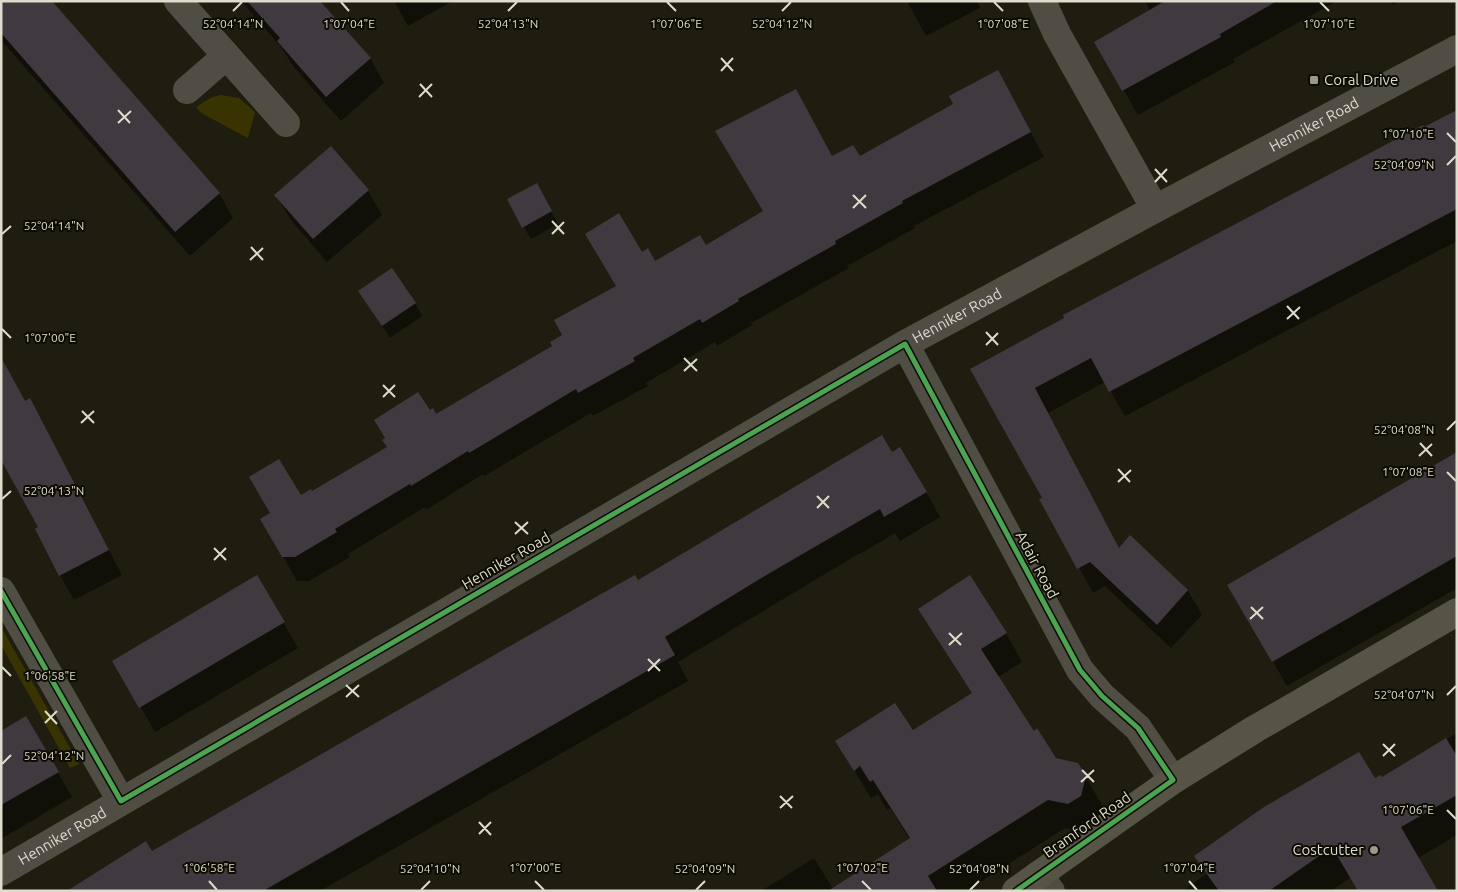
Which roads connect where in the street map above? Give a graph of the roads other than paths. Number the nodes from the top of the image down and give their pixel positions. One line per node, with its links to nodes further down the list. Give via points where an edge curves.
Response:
1 (178, 1): 4 (street)
2 (1042, 1): 7 (street, via 1057,34)
3 (1457, 50): 7 (street, Henniker Road)
4 (226, 56): 5 (street); 6 (street)
5 (187, 90)
6 (286, 123)
7 (1155, 209): 8 (street, Henniker Road)
8 (905, 344): 11 (street, Adair Road, via 1080,670 1102,696 1138,728); 12 (street, Henniker Road)
9 (1, 591): 12 (street)
10 (1457, 612): 11 (main road, Bramford Road)
11 (1173, 780): 14 (main road, Bramford Road)
12 (121, 800): 13 (street, Henniker Road)
13 (1, 872)
14 (1045, 883): 15 (main road, Bramford Road)
15 (1016, 891)

